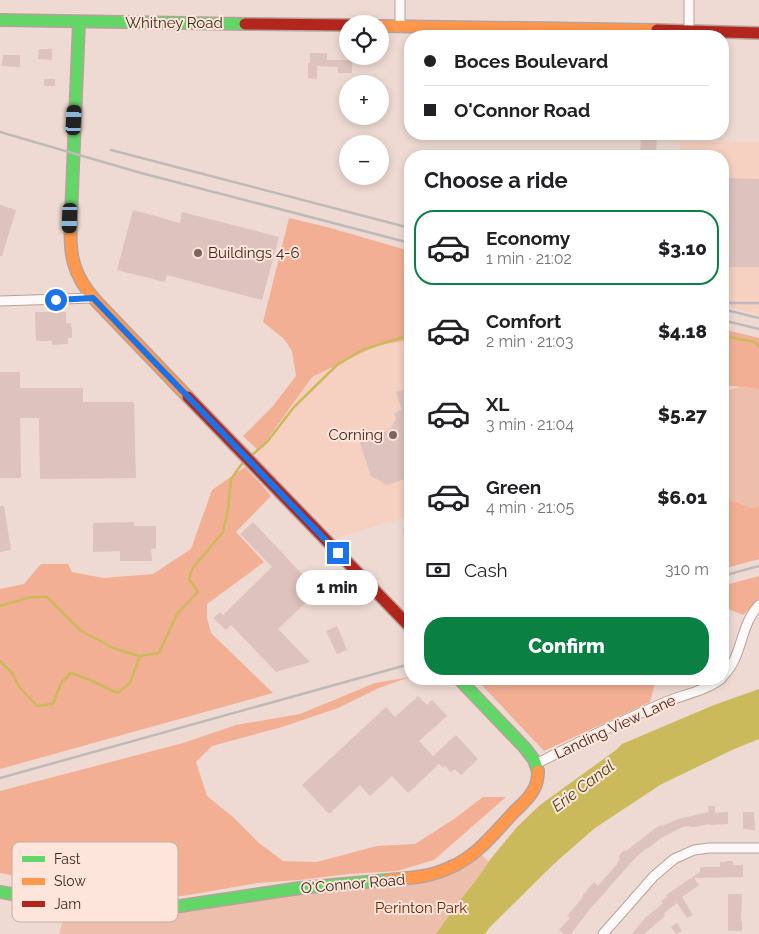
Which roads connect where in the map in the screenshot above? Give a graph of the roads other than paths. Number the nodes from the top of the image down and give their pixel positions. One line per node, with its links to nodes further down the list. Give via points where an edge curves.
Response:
1 (400, 0): 7 (street)
2 (689, 0): 9 (street)
3 (0, 20): 4 (street, Whitney Road)
4 (79, 22): 5 (street, Whitney Road); 12 (street, via 70,238 77,274)
5 (339, 25)
6 (389, 26): 7 (street)
7 (400, 26): 8 (street)
8 (631, 30)
9 (689, 30)
10 (729, 32): 11 (street)
11 (759, 33)
12 (93, 298): 13 (street); 15 (street)
13 (0, 301)
14 (759, 605): 16 (street, Landing View Lane, via 751,616)
15 (404, 621)
16 (729, 670)
17 (465, 685): 19 (street)
18 (711, 685): 19 (street, Landing View Lane, via 623,720)
19 (536, 764): 21 (street, O'Connor Road, via 537,781 528,797 477,850 440,872)
20 (759, 848): 22 (street, via 709,848 694,850 674,859 654,876)
21 (178, 906)
22 (603, 934)

